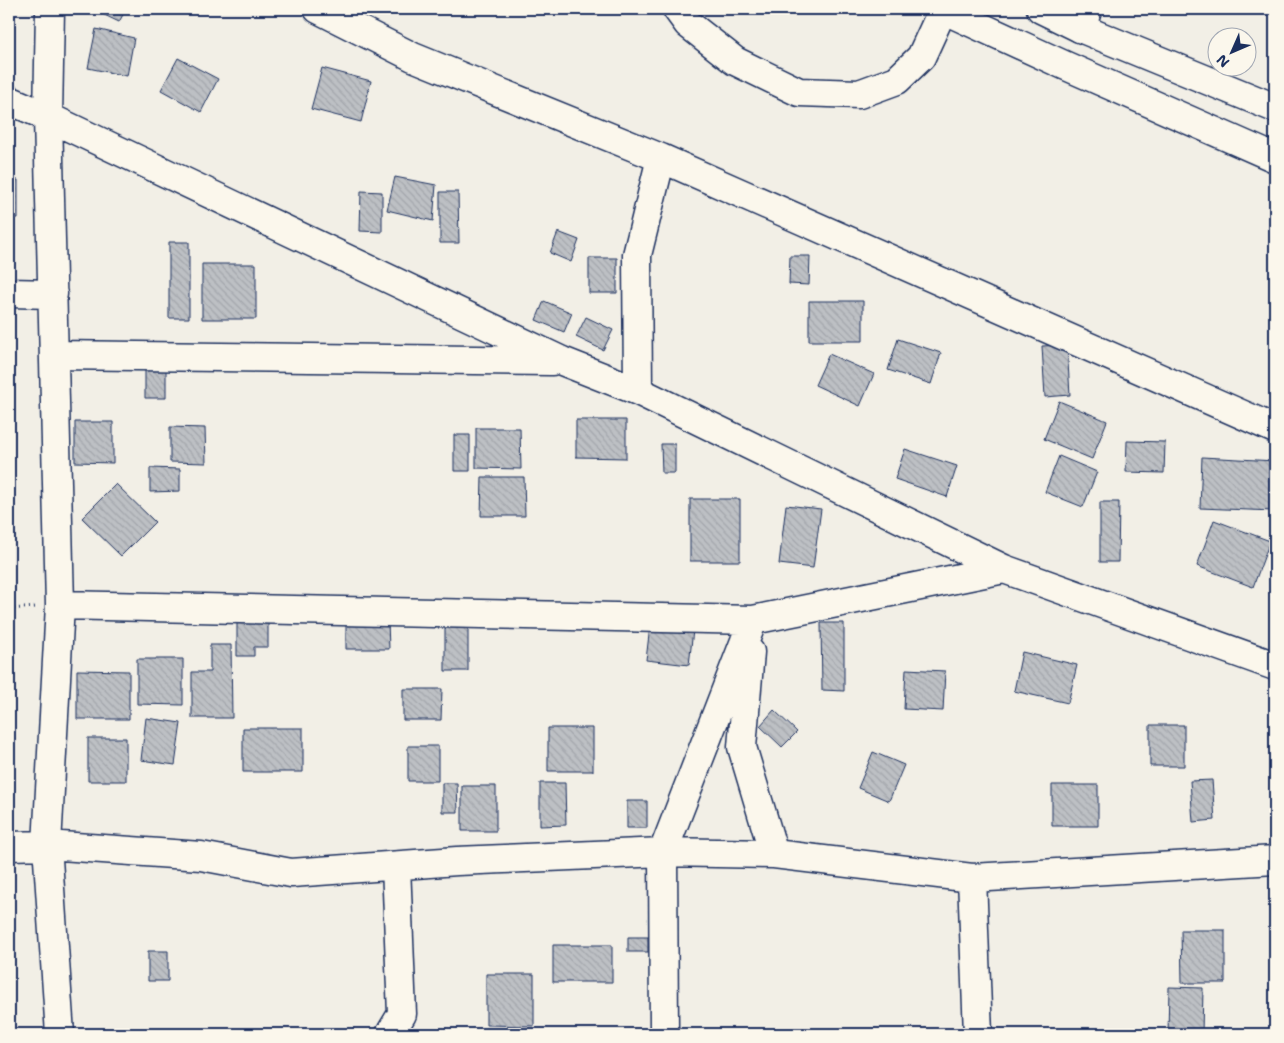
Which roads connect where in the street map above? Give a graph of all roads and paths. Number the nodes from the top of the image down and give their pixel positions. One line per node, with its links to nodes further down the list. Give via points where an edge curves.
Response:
1 (50, 9): 10 (street)
2 (318, 9): 11 (street, via 412,57)
3 (677, 9): 4 (street, via 688,24 735,61 798,92 859,94 897,80 921,56)
4 (942, 9): 7 (street)
5 (1041, 9): 6 (street)
6 (1084, 18): 7 (street); 9 (street)
7 (1064, 65): 12 (street)
8 (9, 100): 10 (street)
9 (1275, 108)
10 (48, 117): 14 (street); 16 (street)
11 (660, 158): 17 (street, via 637,255); 18 (street)
12 (1275, 158)
13 (9, 293): 14 (street)
14 (53, 294): 15 (street)
15 (54, 355): 16 (street); 20 (street)
16 (562, 361): 17 (street)
17 (638, 391): 19 (street)
18 (1275, 429)
19 (1004, 569): 21 (street); 22 (street)
20 (60, 605): 21 (street); 23 (street)
21 (752, 620): 25 (street); 26 (street, via 742,746)
22 (1275, 666)
23 (47, 845): 24 (street); 28 (street, via 202,856 291,873); 30 (street)
24 (9, 846)
25 (663, 852): 26 (street); 28 (street); 32 (street)
26 (774, 854): 29 (street)
27 (1275, 860): 29 (street)
28 (396, 866): 31 (street, via 402,1014)
29 (972, 878): 33 (street)
30 (60, 1034)
31 (390, 1034)
32 (664, 1034)
33 (978, 1034)

